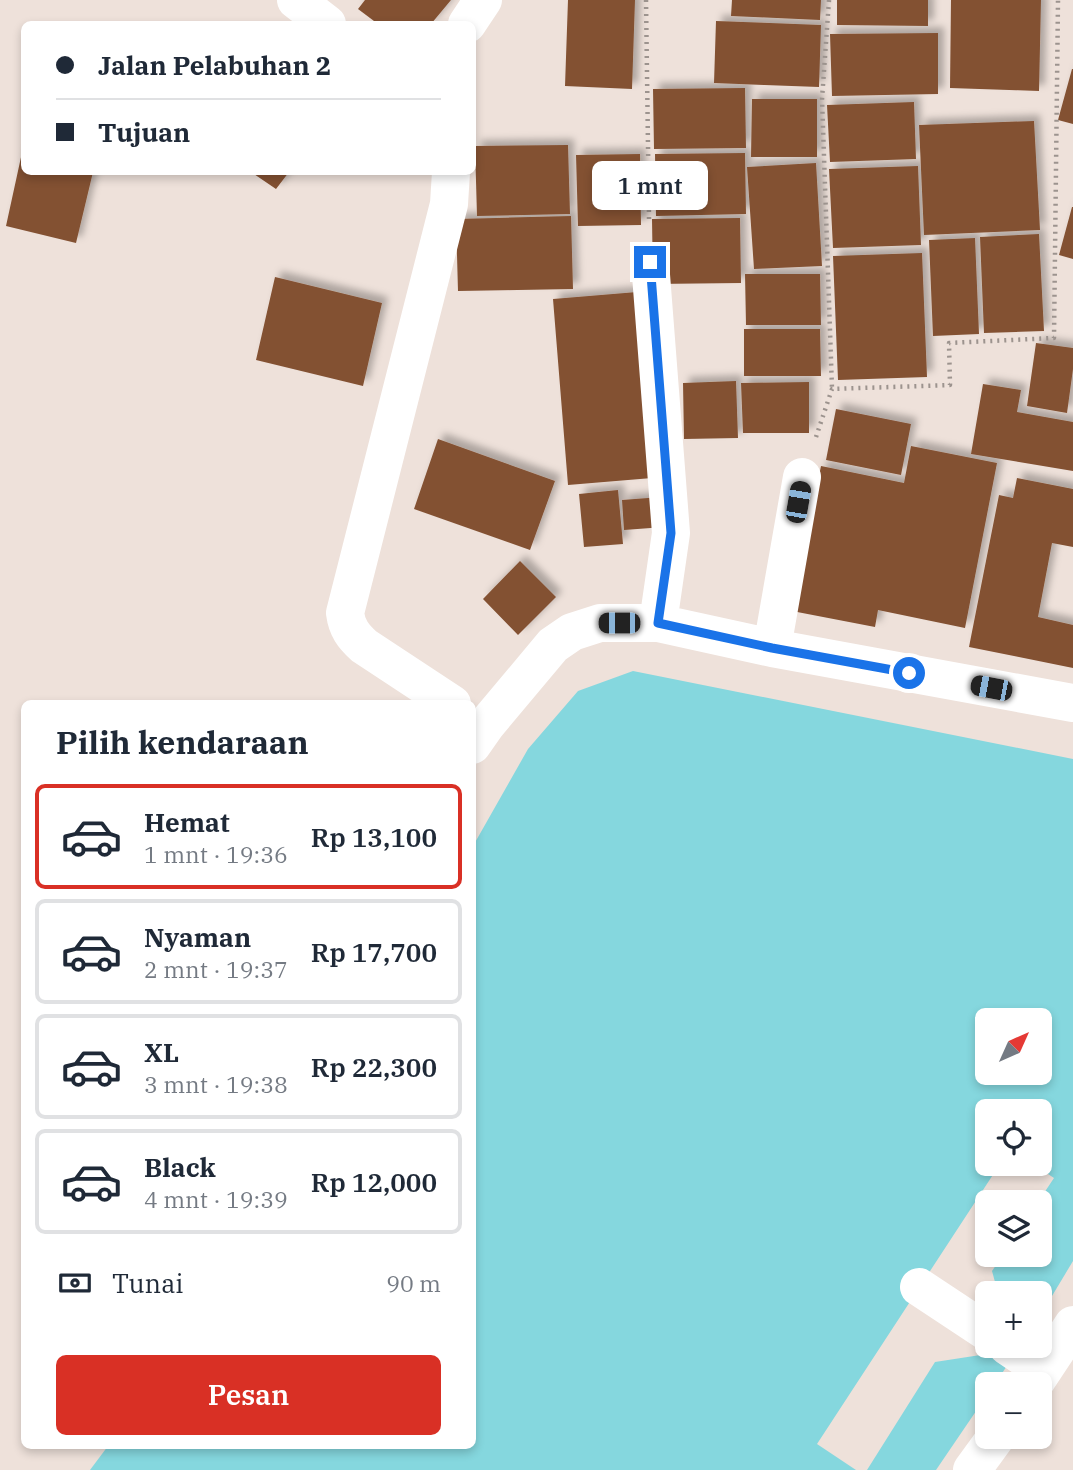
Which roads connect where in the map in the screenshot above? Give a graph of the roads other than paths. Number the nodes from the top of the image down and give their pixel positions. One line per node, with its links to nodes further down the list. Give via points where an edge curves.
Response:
1 (296, 0): 3 (street)
2 (483, 0): 4 (street)
3 (323, 21)
4 (469, 21)
5 (451, 175): 10 (street, via 449,204 345,613 354,638)
6 (650, 262): 8 (street, via 671,533)
7 (802, 477): 9 (street)
8 (658, 623): 9 (street); 12 (street, via 600,623 572,632 553,645)
9 (772, 648): 11 (street)
10 (446, 700)
11 (1073, 704)
12 (477, 729)
13 (919, 1287): 14 (street)
14 (975, 1324)
15 (1073, 1325): 18 (street)
16 (1019, 1358): 17 (street)
17 (1034, 1372)
18 (1042, 1372)
19 (987, 1449): 20 (street)
20 (972, 1470)

